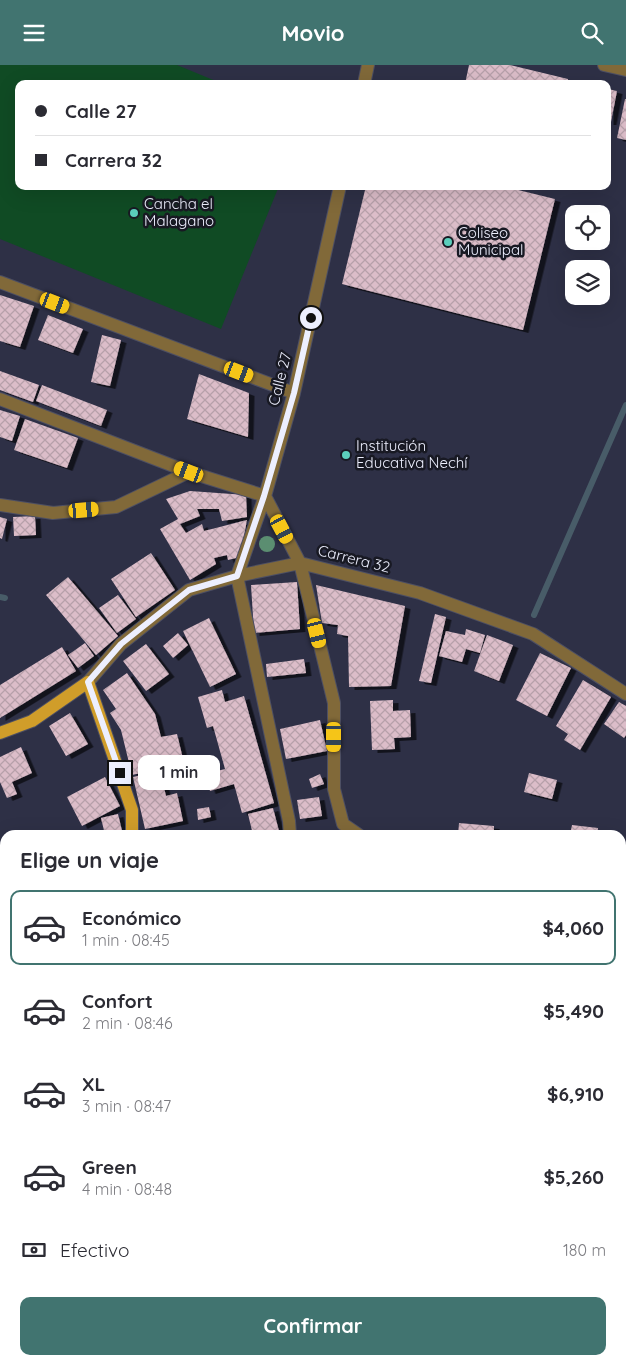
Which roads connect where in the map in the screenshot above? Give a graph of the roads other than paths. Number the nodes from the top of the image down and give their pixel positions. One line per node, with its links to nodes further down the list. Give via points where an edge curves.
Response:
1 (368, 65): 4 (street)
2 (604, 65): 3 (street)
3 (626, 70)
4 (365, 80)
5 (339, 190): 7 (street, Calle 27)
6 (0, 282): 7 (street)
7 (294, 393): 10 (street, Calle 27)
8 (0, 399): 9 (street)
9 (189, 472): 10 (street); 11 (street, via 116,507 53,513)
10 (264, 496): 12 (street); 13 (street, Calle 27)
11 (0, 505)
12 (300, 563): 13 (street, Carrera 32); 15 (street, Carrera 32, via 420,593 533,634); 19 (street, via 334,703 334,789 342,824)
13 (237, 576): 14 (street, Carrera 32, via 189,590 121,644); 18 (street)
14 (88, 682): 16 (main road, Carrera 32, via 32,721); 17 (main road, via 132,810)
15 (626, 694)
16 (0, 733)
17 (132, 830)
18 (289, 830)
19 (351, 830)

